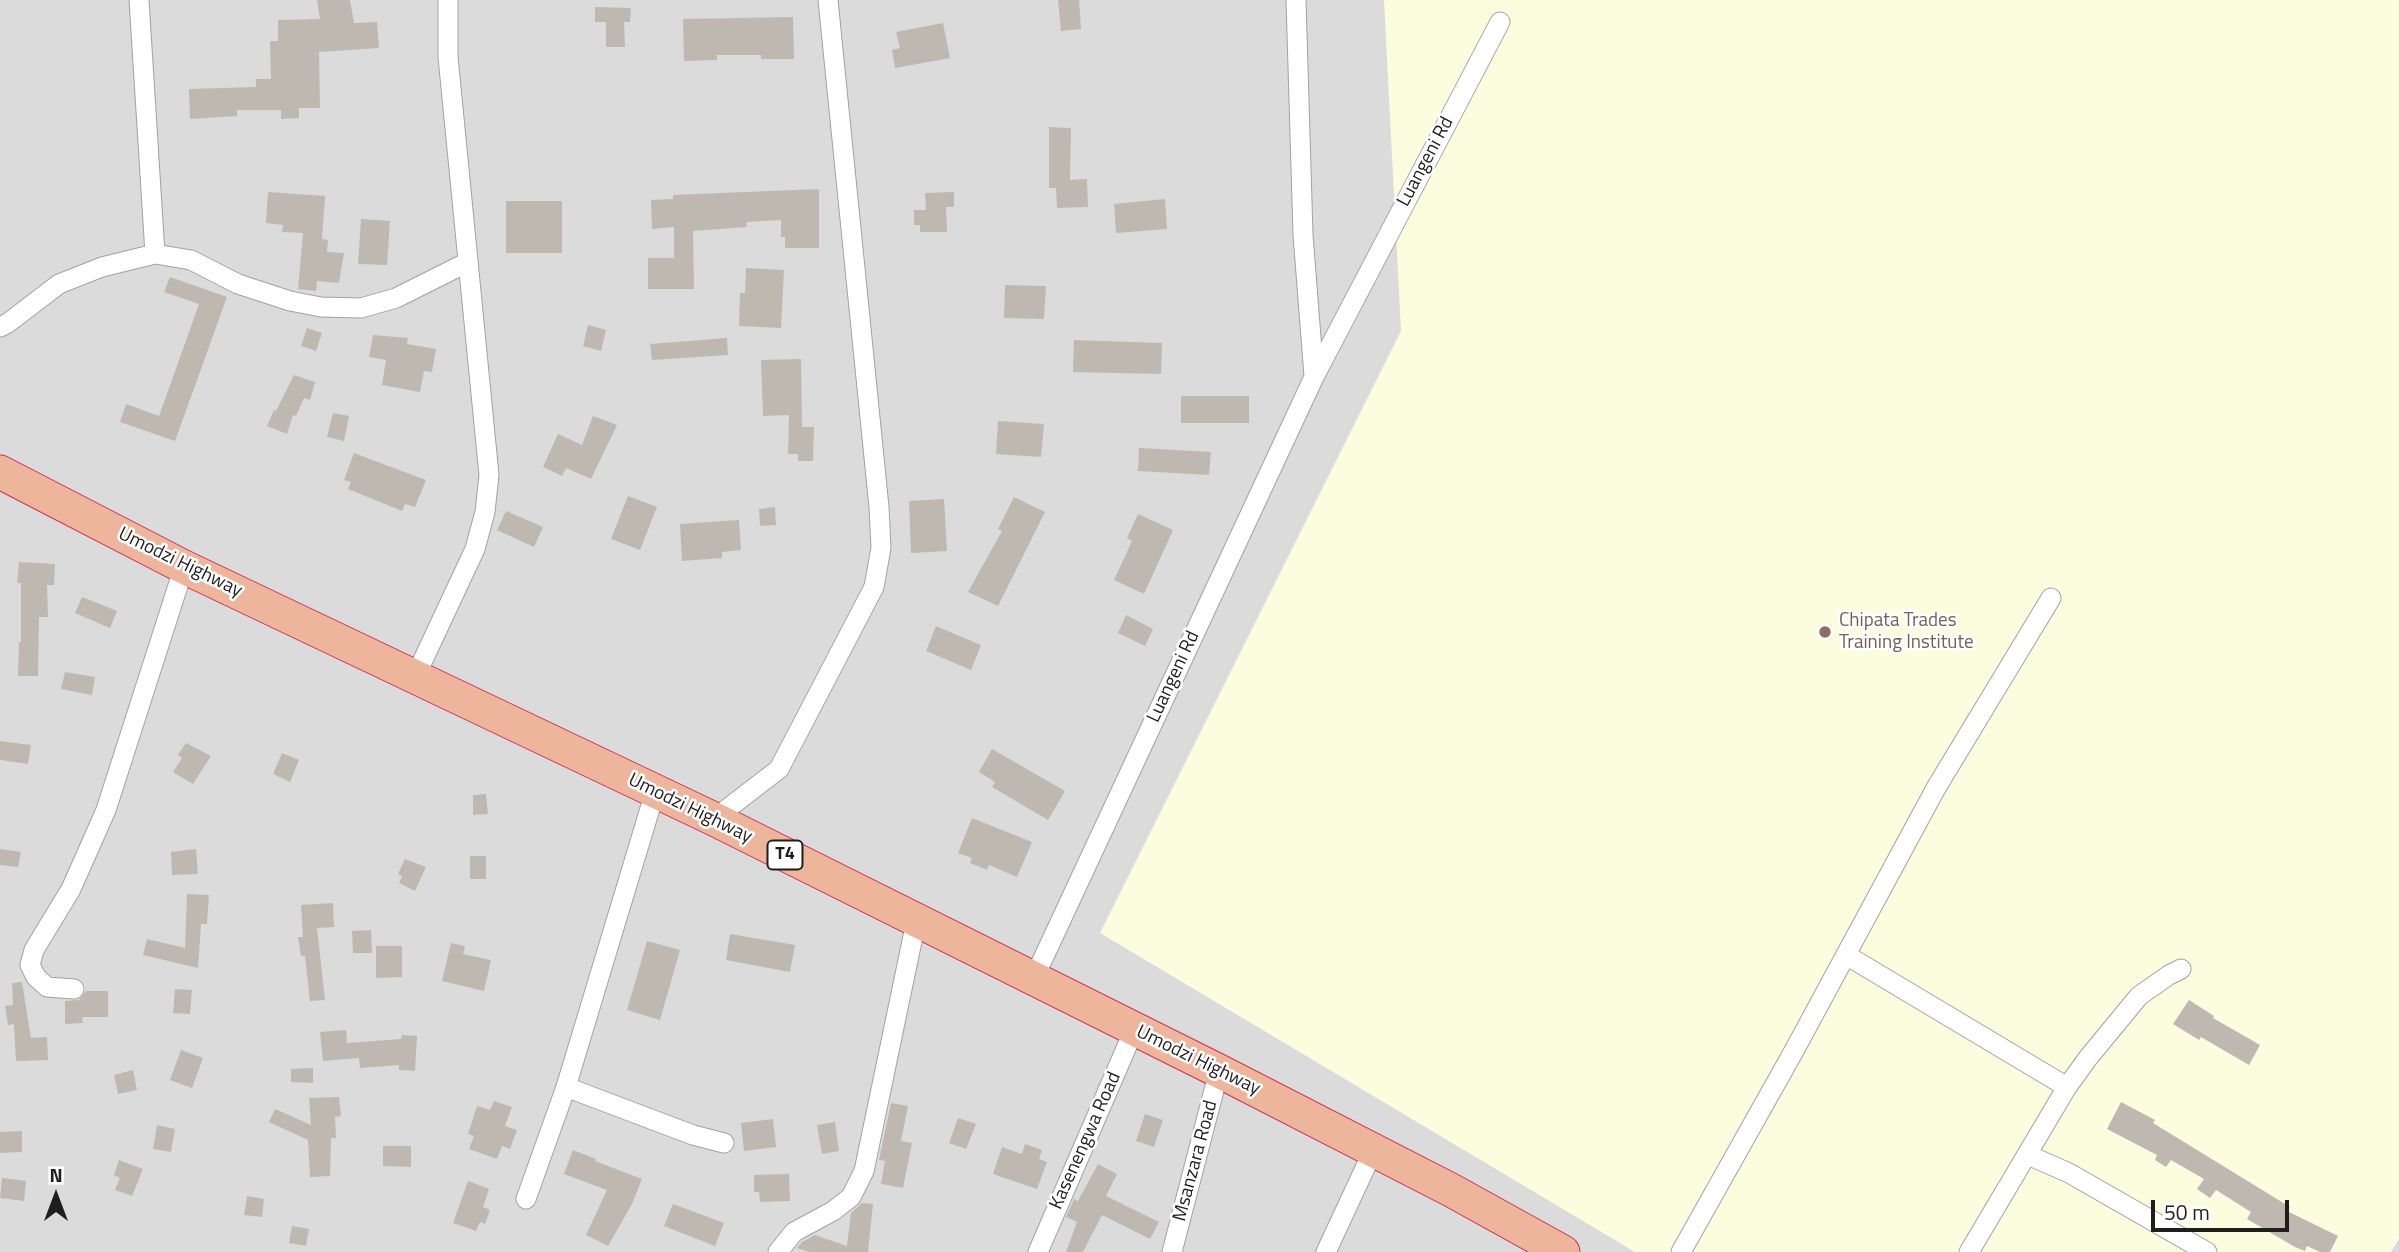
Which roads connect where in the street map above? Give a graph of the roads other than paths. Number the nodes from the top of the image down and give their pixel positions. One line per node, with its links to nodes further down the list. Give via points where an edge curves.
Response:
1 (139, 0): 6 (street)
2 (449, 0): 7 (street, via 449,57)
3 (828, 0): 15 (street, via 881,548 874,587 779,769)
4 (1296, 0): 9 (street, Luangeni Rd, via 1303,235)
5 (1500, 22): 9 (street, Luangeni Rd)
6 (155, 254): 7 (street, via 191,260 238,284 321,307 361,307 397,298); 8 (street, via 59,284)
7 (468, 262): 13 (street, via 489,475 485,512 475,549)
8 (0, 327)
9 (1314, 377): 19 (street, Luangeni Rd)
10 (0, 472): 11 (highway, Umodzi Highway / T4)
11 (184, 567): 13 (highway, Umodzi Highway / T4); 20 (street, via 106,810 30,965 47,987)
12 (2051, 598): 17 (street, via 1936,788)
13 (416, 675): 14 (highway, Umodzi Highway / T4)
14 (655, 792): 15 (highway, Umodzi Highway / T4); 23 (street)
15 (714, 819): 16 (highway, Umodzi Highway / T4)
16 (916, 922): 19 (highway, Umodzi Highway / T4); 30 (street, via 864,1171 851,1197 794,1232)
17 (1846, 955): 24 (street); 34 (street)
18 (2181, 969): 24 (street, via 2139,996)
19 (1034, 978): 21 (highway, Umodzi Highway / T4)
20 (74, 989)
21 (1134, 1030): 22 (highway, Umodzi Highway / T4); 31 (street, Kasenengwa Road)
22 (1220, 1071): 26 (highway, Umodzi Highway / T4); 32 (street, Msanzara Road)
23 (566, 1087): 25 (street); 28 (street)
24 (2067, 1087): 27 (street)
25 (724, 1143)
26 (1373, 1151): 29 (highway, Umodzi Highway / T4); 33 (street)
27 (2028, 1155): 35 (street); 36 (street, via 2069,1173)
28 (526, 1199)
29 (1557, 1250)
30 (778, 1252)
31 (1038, 1252)
32 (1172, 1252)
33 (1326, 1252)
34 (1681, 1252)
35 (1969, 1252)
36 (2207, 1252)

